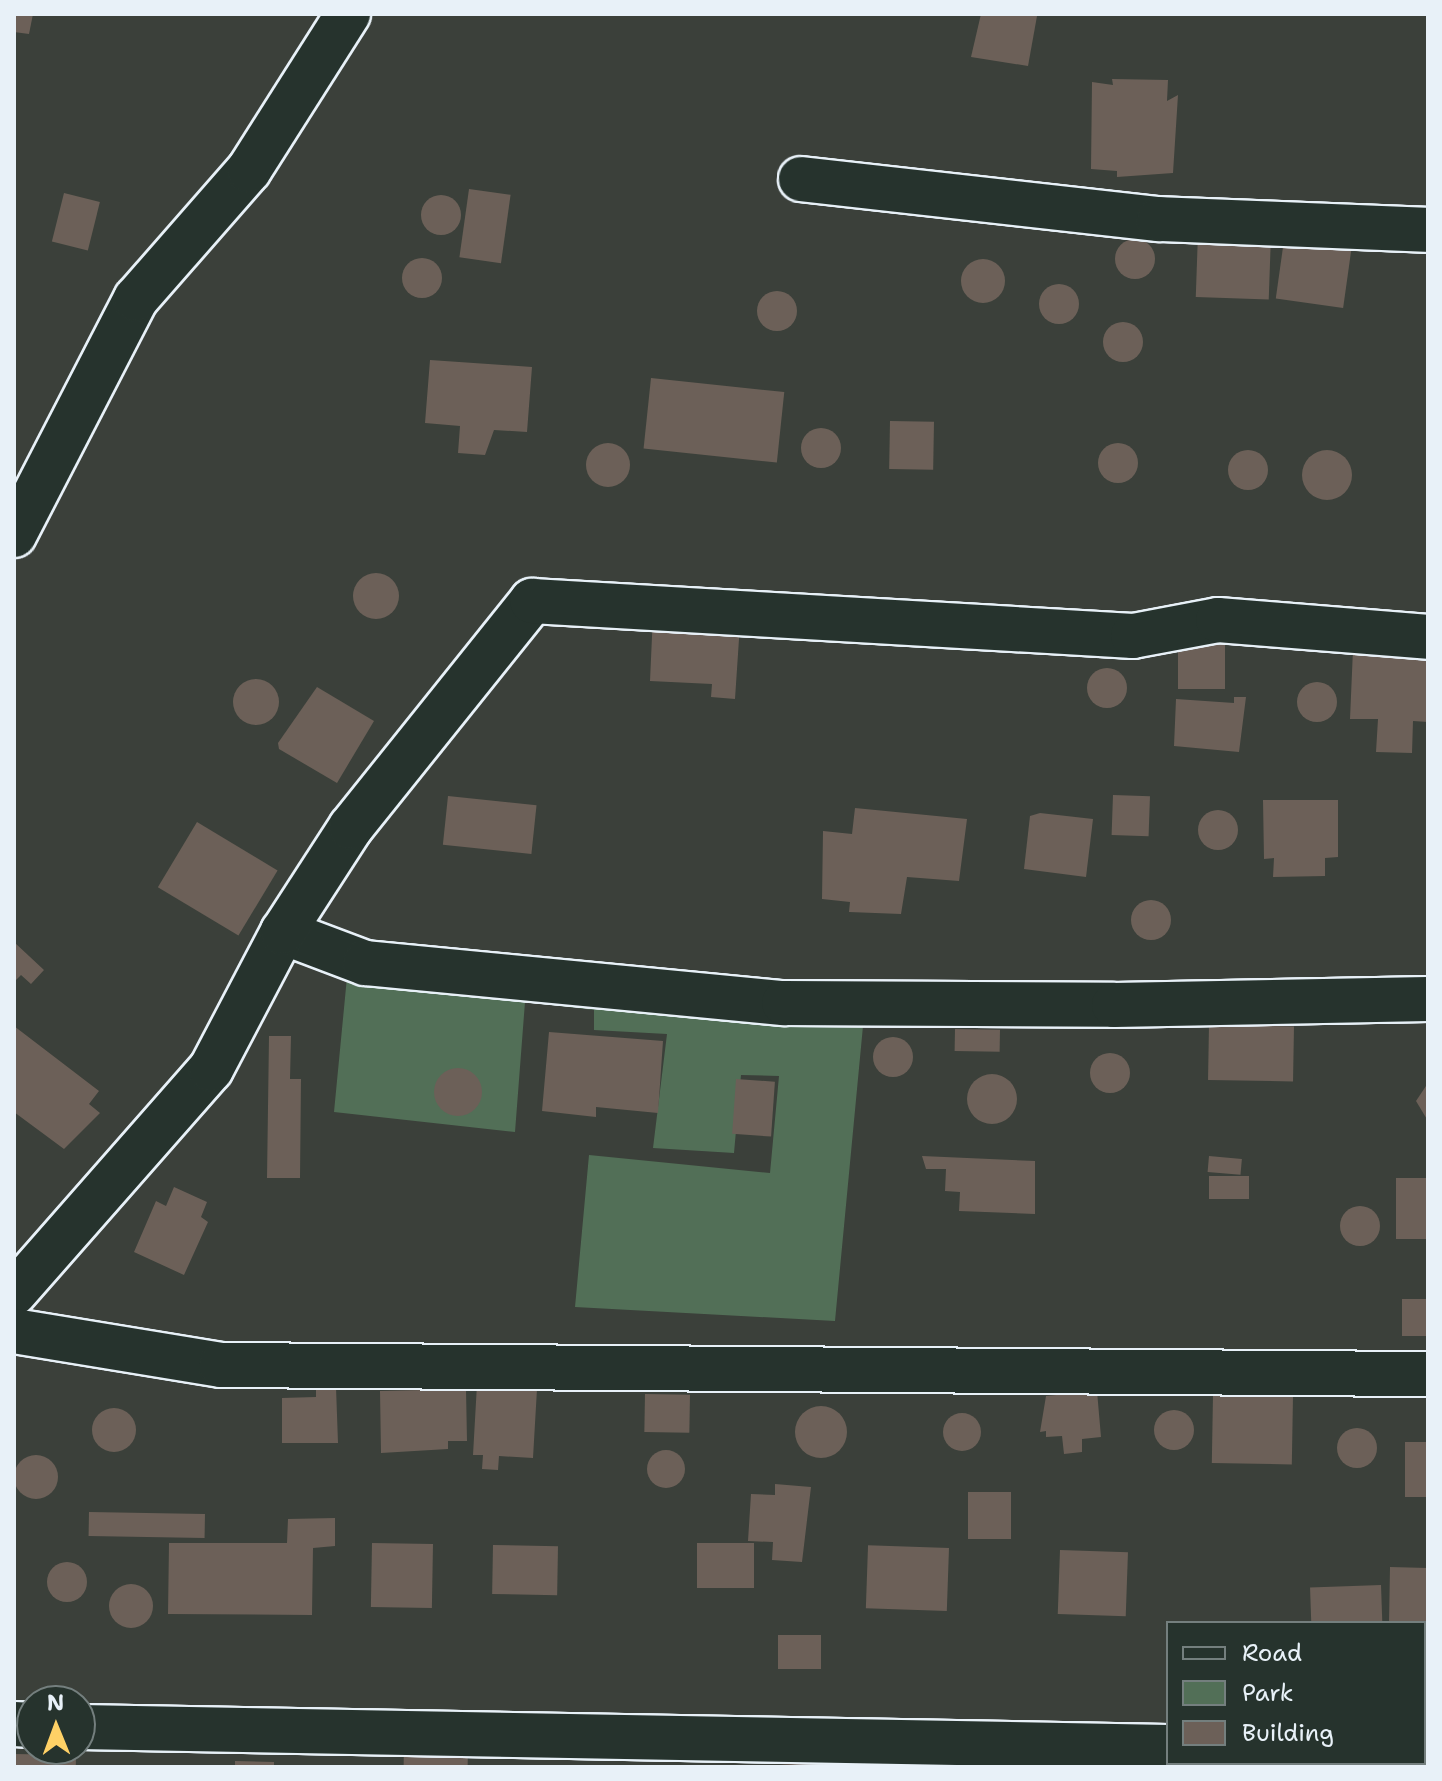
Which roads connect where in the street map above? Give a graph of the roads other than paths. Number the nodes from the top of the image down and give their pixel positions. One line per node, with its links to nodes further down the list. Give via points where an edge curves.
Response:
1 (348, 14): 4 (street, via 249,170 136,299)
2 (801, 179): 3 (street, via 1159,219)
3 (1428, 230)
4 (14, 535)
5 (1428, 637): 6 (street, via 1218,620 1133,636 532,601 351,827)
6 (283, 932): 7 (street, via 365,963 784,1003 1114,1005); 8 (street, via 211,1069)
7 (1428, 999)
8 (14, 1293)
9 (14, 1331): 10 (street, via 221,1365)
10 (1428, 1374)
11 (96, 1727): 12 (street)
12 (1166, 1747)

